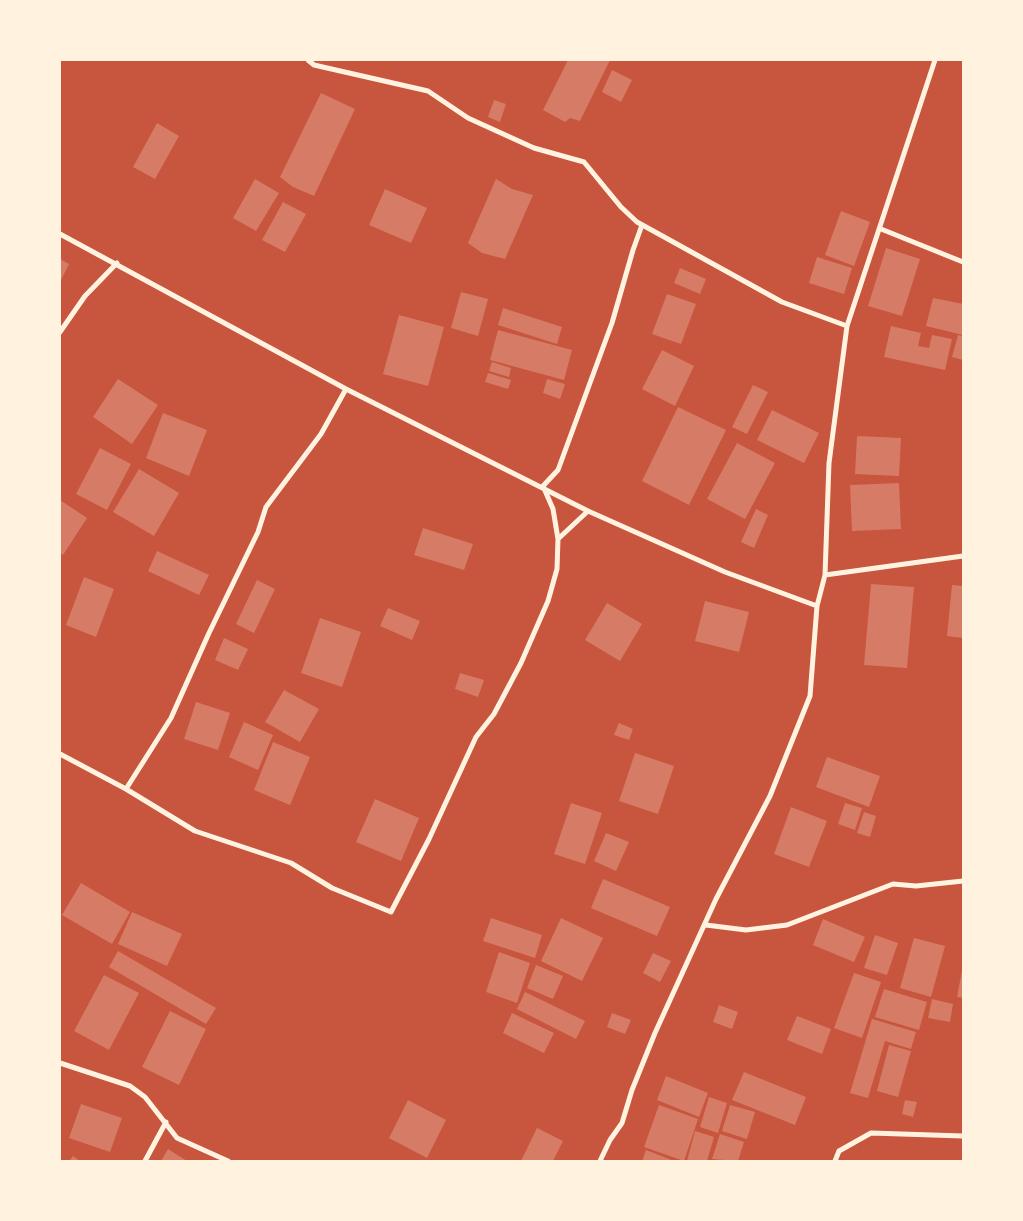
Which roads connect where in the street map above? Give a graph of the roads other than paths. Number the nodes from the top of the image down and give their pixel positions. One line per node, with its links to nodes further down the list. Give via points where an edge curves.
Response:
1 (308, 60): 3 (street, via 314,65 428,91 468,118 534,148 584,162 621,207)
2 (935, 60): 4 (street)
3 (642, 225): 8 (street, via 782,302); 11 (street, via 612,323 558,470)
4 (881, 229): 6 (street); 8 (street)
5 (60, 234): 7 (street)
6 (963, 262)
7 (117, 263): 9 (street, via 85,296); 10 (street)
8 (847, 326): 15 (street, via 829,463)
9 (60, 332)
10 (346, 389): 11 (street); 18 (street, via 321,434 266,507 258,532 171,718)
11 (543, 486): 12 (street); 13 (street, via 553,509)
12 (588, 510): 13 (street); 16 (street, via 725,572)
13 (558, 540): 18 (street, via 557,569 548,600 521,663 494,714 476,737 391,912 332,888 291,863 195,831)
14 (963, 556): 15 (street)
15 (825, 574): 16 (street)
16 (817, 606): 20 (street, via 810,696 770,796 716,899)
17 (60, 754): 18 (street)
18 (126, 789)
19 (963, 881): 20 (street, via 916,886 893,884 787,925 746,930)
20 (706, 925): 26 (street, via 655,1033 622,1123)
21 (60, 1063): 22 (street, via 130,1086 145,1097)
22 (166, 1122): 24 (street); 25 (street, via 177,1138)
23 (963, 1136): 27 (street, via 871,1133 839,1152)
24 (145, 1161)
25 (228, 1161)
26 (600, 1161)
27 (836, 1161)

